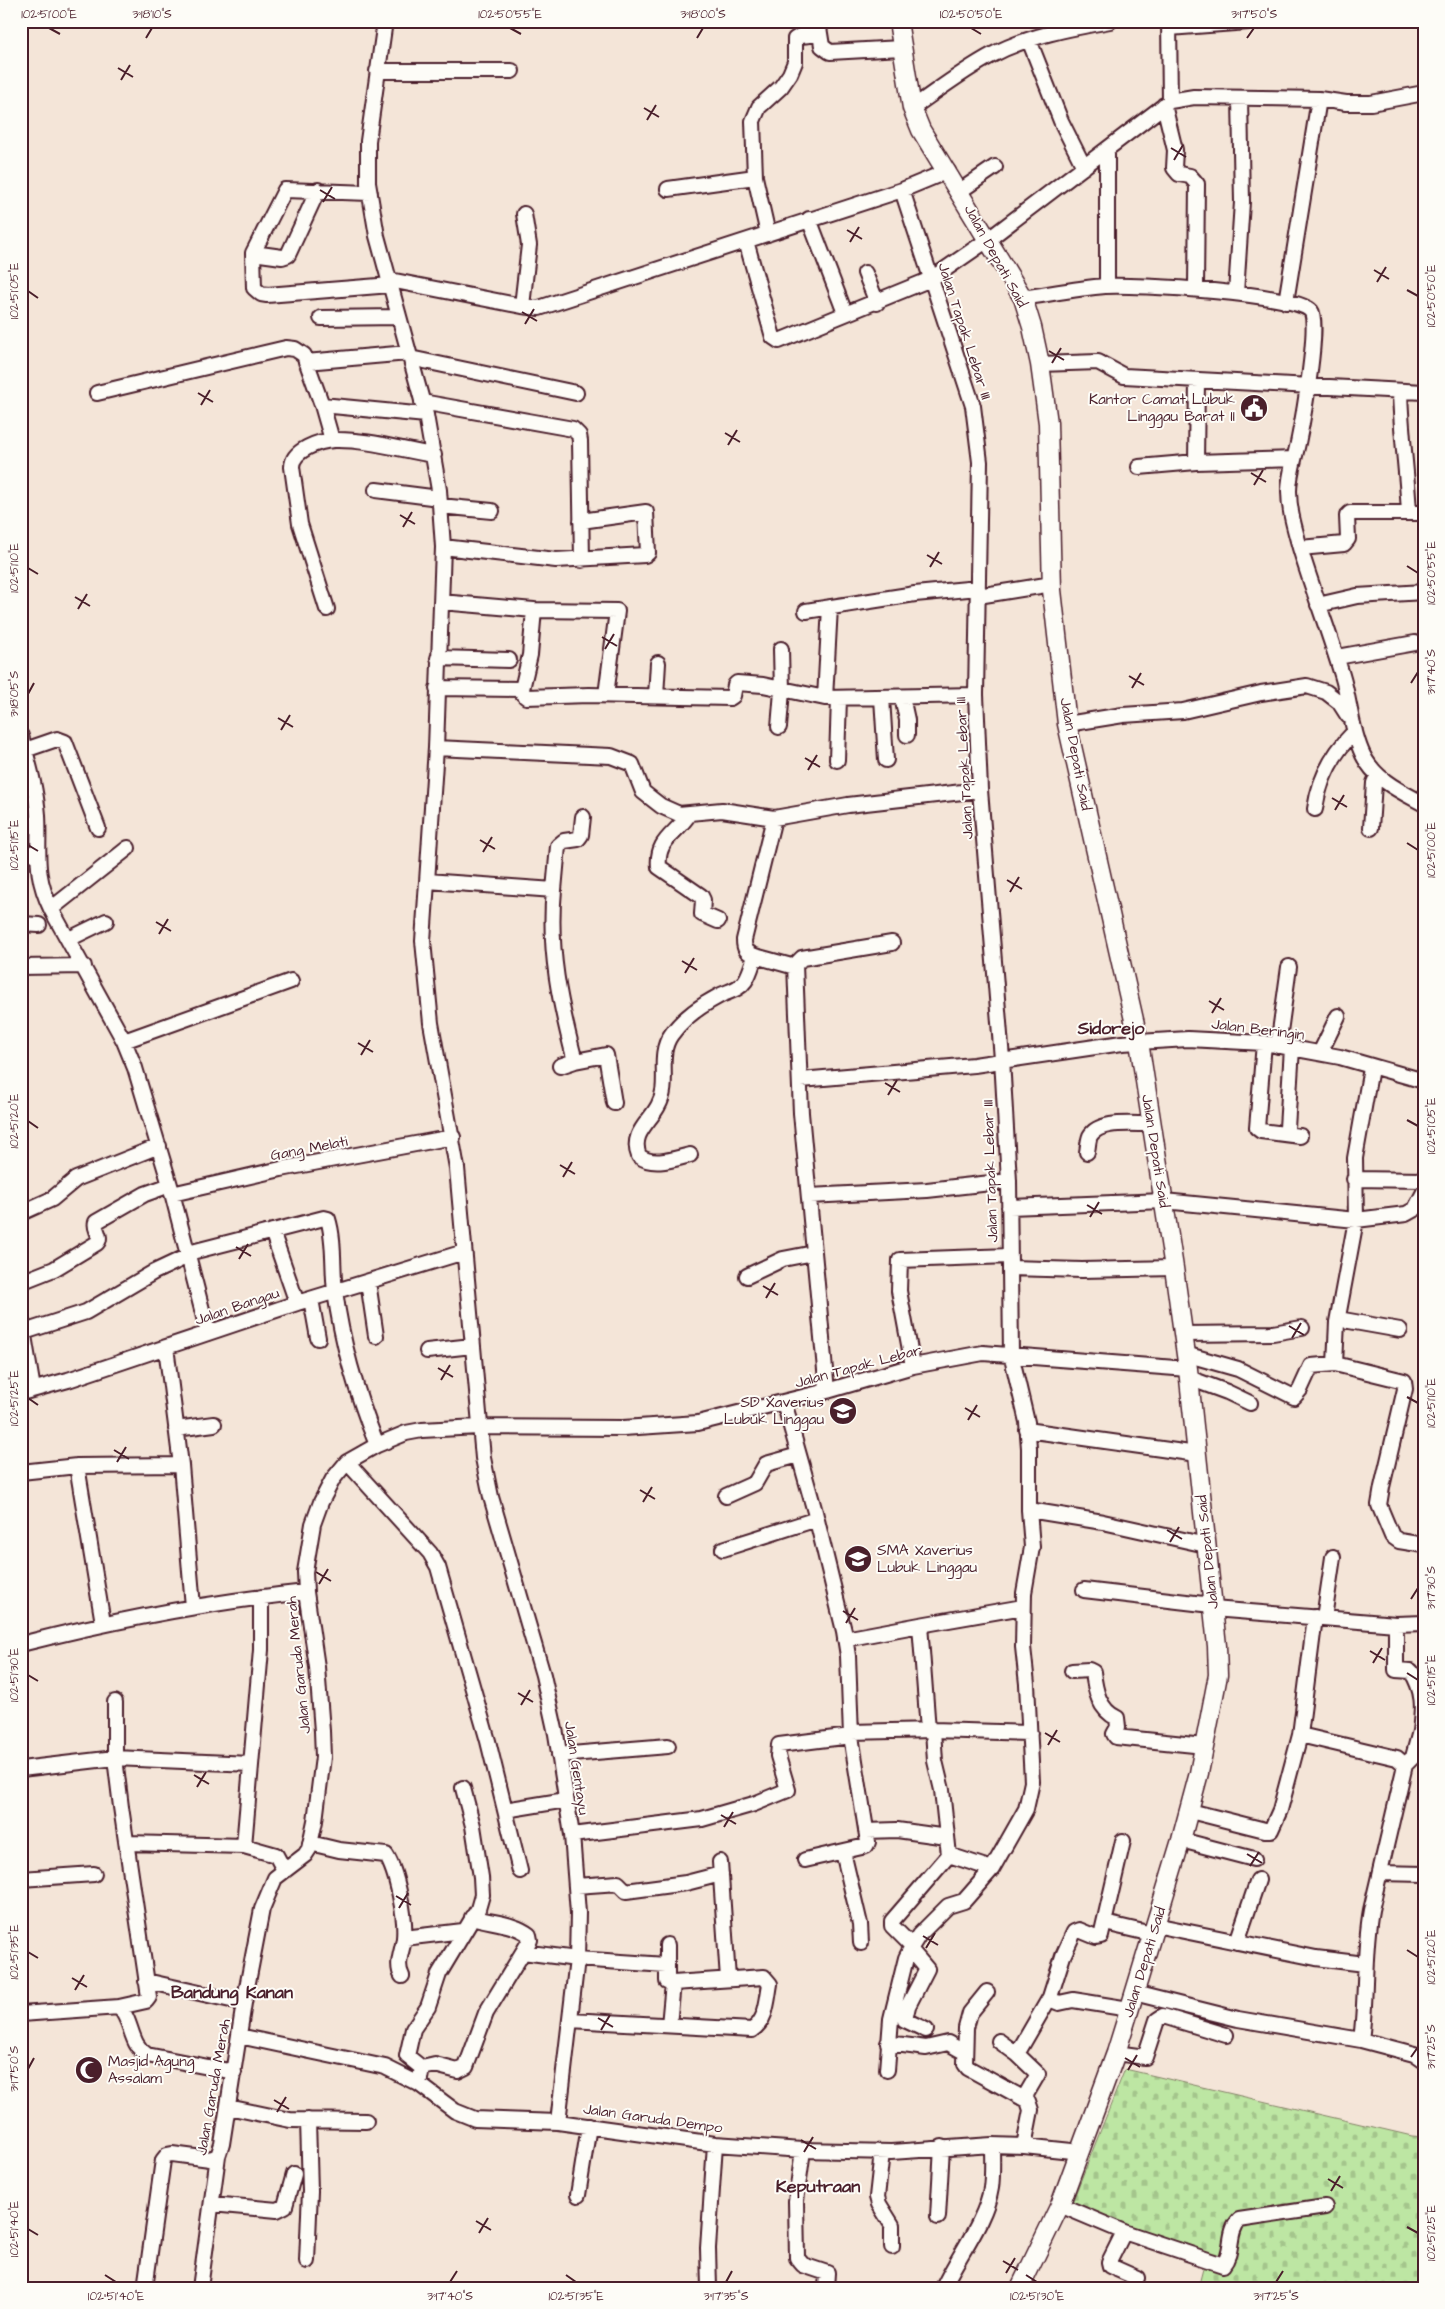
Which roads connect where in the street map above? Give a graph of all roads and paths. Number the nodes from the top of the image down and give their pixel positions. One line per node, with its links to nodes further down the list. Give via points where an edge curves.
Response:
1 (385, 21): 10 (street, Jalan Gentayu)
2 (898, 21): 9 (main road, Jalan Depati Said)
3 (1110, 21): 8 (street)
4 (1261, 21): 5 (street)
5 (1229, 22): 6 (street)
6 (1169, 25): 15 (street)
7 (819, 28): 9 (street, via 822,46 830,52); 21 (street, via 795,39 795,62 790,74 756,112 753,122)
8 (1029, 40): 16 (street, via 993,55); 19 (street, via 1061,121)
9 (901, 48): 16 (main road, Jalan Depati Said)
10 (377, 71): 11 (street); 26 (street, Jalan Gentayu, via 368,152)
11 (512, 71)
12 (1424, 93): 14 (street, via 1371,103)
13 (1240, 98): 14 (street); 15 (street, via 1194,97); 38 (street, via 1242,202)
14 (1319, 98): 40 (street)
15 (1167, 103): 17 (street); 37 (street, via 1175,150 1174,168 1179,174 1190,176 1197,184)
16 (912, 108): 20 (main road, Jalan Depati Said, via 924,136)
17 (1107, 149): 19 (street); 36 (street)
18 (995, 167): 25 (street)
19 (1084, 167): 30 (street)
20 (948, 171): 24 (street); 25 (main road, Jalan Depati Said)
21 (755, 177): 22 (street); 29 (street)
22 (668, 189)
23 (318, 190): 26 (street); 32 (street, via 285,190); 32 (street, via 288,255)
24 (902, 190): 28 (street); 34 (street, Jalan Tapak Lebar III)
25 (960, 191): 30 (main road, Jalan Depati Said)
26 (370, 193): 35 (street, Jalan Gentayu)
27 (524, 214): 42 (street, via 529,245)
28 (809, 219): 29 (street); 43 (street)
29 (768, 234): 31 (street)
30 (989, 239): 34 (street); 39 (main road, Jalan Depati Said)
31 (746, 241): 42 (street, via 539,308); 43 (street, via 778,342)
32 (253, 253): 35 (street, via 253,282 261,294)
33 (865, 273): 41 (street)
34 (931, 279): 41 (street); 70 (street, Jalan Tapak Lebar III, via 973,406 980,462)
35 (390, 283): 42 (street); 44 (street, Jalan Gentayu)
36 (1106, 286): 37 (street); 39 (street)
37 (1196, 288): 38 (street)
38 (1236, 293): 40 (street)
39 (1023, 298): 48 (main road, Jalan Depati Said)
40 (1286, 302): 50 (street, via 1307,307 1314,316)
41 (877, 303): 43 (street)
42 (522, 306)
43 (846, 313)
44 (399, 317): 45 (street); 46 (street, Jalan Gentayu)
45 (321, 318)
46 (409, 355): 47 (street); 54 (street); 56 (street, Jalan Gentayu)
47 (306, 362): 52 (street, via 304,355 286,348); 55 (street)
48 (1040, 364): 49 (street, via 1098,362 1124,376); 69 (main road, Jalan Depati Said, via 1048,441)
49 (1197, 380): 50 (street); 60 (street)
50 (1307, 387): 51 (street); 59 (street)
51 (1400, 391): 53 (street); 67 (street, via 1401,435 1414,513 1350,513 1346,519 1348,539 1344,544)
52 (97, 392)
53 (1424, 392)
54 (576, 393)
55 (322, 405): 56 (street); 57 (street)
56 (424, 409): 58 (street, Jalan Gentayu); 65 (street, via 573,429 580,441)
57 (332, 440): 58 (street); 75 (street, via 302,450 292,463 300,524)
58 (434, 455): 63 (street, Jalan Gentayu)
59 (1294, 459): 60 (street); 67 (street, via 1289,503)
60 (1196, 462): 61 (street)
61 (1139, 467)
62 (376, 490): 63 (street)
63 (440, 502): 64 (street); 66 (street, Jalan Gentayu)
64 (492, 511)
65 (581, 521): 68 (street); 68 (street, via 646,512 649,548 645,555)
66 (442, 547): 68 (street); 72 (street, Jalan Gentayu)
67 (1300, 548): 73 (street)
68 (582, 560)
69 (1052, 584): 70 (street); 94 (main road, Jalan Depati Said)
70 (978, 592): 74 (street, via 915,594); 88 (street, Jalan Tapak Lebar III)
71 (1424, 592): 73 (street, via 1357,596)
72 (441, 602): 76 (street); 80 (street, Jalan Gentayu)
73 (1318, 605): 81 (street)
74 (830, 607): 77 (street); 91 (street)
75 (327, 609)
76 (534, 610): 85 (street, via 530,655); 87 (street, via 617,611)
77 (806, 610)
78 (1415, 643): 81 (street)
79 (781, 649): 86 (street)
80 (438, 658): 82 (street); 84 (street, Jalan Gentayu)
81 (1337, 658): 96 (street)
82 (509, 660)
83 (658, 663): 89 (street)
84 (437, 688): 85 (street); 99 (street, Jalan Gentayu)
85 (522, 689): 87 (street, via 523,696 530,698)
86 (782, 691): 89 (street, via 763,685 737,683 734,696 730,698); 91 (street); 95 (street)
87 (606, 695): 89 (street)
88 (976, 695): 90 (street); 104 (street, Jalan Tapak Lebar III)
89 (656, 696)
90 (902, 697): 93 (street); 97 (street)
91 (824, 698): 92 (street)
92 (839, 698): 93 (street); 101 (street)
93 (882, 698): 102 (street)
94 (1068, 724): 96 (street, via 1124,714 1183,711 1261,692 1307,686 1326,692 1340,702); 132 (main road, Jalan Depati Said)
95 (779, 726)
96 (1354, 727): 103 (street, via 1364,755); 106 (street, via 1322,780)
97 (907, 735)
98 (21, 736): 100 (street)
99 (436, 748): 107 (street, via 611,756 632,764 640,787 652,801 679,814); 115 (street, Jalan Gentayu)
100 (25, 750): 110 (street, via 57,739 65,742); 113 (street, via 38,815)
101 (837, 760)
102 (886, 760)
103 (1377, 776): 105 (street); 111 (street)
104 (980, 790): 109 (street, via 848,805); 137 (street, Jalan Tapak Lebar III)
105 (1424, 804)
106 (1315, 809)
107 (689, 814): 109 (street, via 722,810); 118 (street, via 662,844 659,867 701,896 702,914)
108 (583, 817): 116 (street, via 578,839 564,841 558,846)
109 (774, 818): 124 (street, via 744,940 744,948)
110 (98, 828)
111 (1371, 828)
112 (128, 848): 117 (street)
113 (37, 852): 114 (street); 117 (street, via 41,886)
114 (21, 854)
115 (427, 881): 116 (street); 147 (street, Jalan Gentayu, via 423,940 427,987)
116 (554, 890): 138 (street, via 554,969)
117 (51, 909): 122 (street)
118 (718, 920)
119 (106, 921): 122 (street)
120 (21, 924): 121 (street)
121 (39, 925)
122 (69, 939): 125 (street)
123 (892, 943): 127 (street, via 802,958)
124 (755, 956): 127 (street); 150 (street, via 738,988 704,1004 672,1033 666,1043 662,1095 638,1136 636,1148 639,1156 647,1161)
125 (84, 966): 126 (street); 131 (street)
126 (21, 967)
127 (795, 967): 141 (street)
128 (1289, 967): 134 (street)
129 (291, 981): 131 (street)
130 (1338, 1016): 136 (street)
131 (124, 1041): 148 (street)
132 (1139, 1042): 133 (street, Jalan Beringin, via 1188,1039); 137 (street, Jalan Beringin); 144 (main road, Jalan Depati Said)
133 (1264, 1043): 134 (street, Jalan Beringin); 146 (street, via 1257,1128)
134 (1278, 1046): 135 (street, Jalan Beringin)
135 (1292, 1048): 136 (street, Jalan Beringin); 145 (street)
136 (1320, 1053): 140 (street, Jalan Beringin)
137 (1002, 1060): 141 (street, Jalan Beringin); 153 (street, Jalan Tapak Lebar III)
138 (575, 1061): 139 (street); 143 (street, via 606,1055)
139 (560, 1066)
140 (1371, 1068): 142 (street, Jalan Beringin); 151 (street)
141 (801, 1080): 156 (street)
142 (1424, 1081)
143 (614, 1103)
144 (1152, 1124): 149 (street, via 1105,1126 1092,1133); 157 (main road, Jalan Depati Said)
145 (1287, 1128)
146 (1300, 1136)
147 (453, 1138): 154 (street, Gang Melati); 163 (street, Jalan Gentayu)
148 (159, 1146): 154 (street); 159 (street, via 76,1180 52,1198)
149 (1087, 1152)
150 (690, 1155)
151 (1354, 1179): 152 (street); 161 (street)
152 (1424, 1180)
153 (1008, 1181): 156 (street, via 927,1190); 158 (street, Jalan Tapak Lebar III)
154 (171, 1190): 165 (street); 169 (street, Gang Melati, via 145,1194 96,1222 98,1243 54,1269)
155 (1424, 1192): 160 (street)
156 (809, 1196): 164 (street)
157 (1164, 1201): 158 (street); 161 (street); 167 (main road, Jalan Depati Said)
158 (1009, 1207): 166 (street, Jalan Tapak Lebar III)
159 (23, 1208)
160 (1419, 1211): 161 (street, via 1395,1217)
161 (1356, 1220): 174 (street)
162 (272, 1231): 165 (street); 171 (street, via 328,1219); 173 (street)
163 (464, 1252): 170 (street, Jalan Bangau); 182 (street, Jalan Gentayu)
164 (814, 1253): 168 (street, via 783,1259); 190 (street)
165 (188, 1254): 175 (street, via 86,1312); 178 (street)
166 (1009, 1262): 167 (street, via 1082,1270); 185 (street, Jalan Tapak Lebar III); 187 (street, via 900,1260 899,1291)
167 (1174, 1268): 179 (main road, Jalan Depati Said)
168 (747, 1276)
169 (21, 1282)
170 (368, 1282): 171 (street, Jalan Bangau); 180 (street)
171 (335, 1292): 172 (street, Jalan Bangau); 197 (street, via 358,1396)
172 (311, 1299): 173 (street, Jalan Bangau); 181 (street)
173 (297, 1303): 178 (street, Jalan Bangau)
174 (1338, 1319): 177 (street); 186 (street)
175 (22, 1327): 189 (street)
176 (1302, 1328): 179 (street, via 1273,1334)
177 (1400, 1330)
178 (208, 1333): 183 (street, Jalan Bangau)
179 (1183, 1334): 188 (main road, Jalan Depati Said)
180 (376, 1336)
181 (318, 1338)
182 (472, 1346): 184 (street); 194 (street, Jalan Gentayu)
183 (166, 1347): 189 (street, Jalan Bangau); 195 (street)
184 (427, 1351)
185 (1011, 1354): 187 (street, Jalan Tapak Lebar, via 983,1353); 188 (street, Jalan Tapak Lebar); 196 (street, Jalan Tapak Lebar III)
186 (1335, 1364): 188 (street, via 1311,1366 1294,1397 1238,1369); 208 (street, via 1404,1381 1405,1389 1379,1505 1392,1536 1399,1541)
187 (913, 1366): 190 (street, Jalan Tapak Lebar)
188 (1187, 1367): 192 (street); 198 (main road, Jalan Depati Said)
189 (27, 1391)
190 (827, 1391): 191 (street, Jalan Tapak Lebar)
191 (784, 1402): 194 (street, Jalan Tapak Lebar, via 680,1425); 199 (street)
192 (1250, 1403)
193 (214, 1424): 195 (street)
194 (478, 1427): 197 (street, Jalan Garuda Merah, via 422,1430); 233 (street, Jalan Gentayu, via 491,1497 543,1675)
195 (176, 1429): 201 (street)
196 (1027, 1430): 198 (street); 205 (street, Jalan Tapak Lebar III)
197 (377, 1445): 200 (street, Jalan Garuda Merah)
198 (1197, 1454): 207 (main road, Jalan Depati Said)
199 (799, 1455): 204 (street, via 766,1464 755,1483); 206 (street)
200 (347, 1462): 212 (street, Jalan Garuda Merah, via 333,1479 313,1524 305,1572); 240 (street, via 435,1560)
201 (180, 1465): 202 (street); 216 (street)
202 (77, 1466): 203 (street); 218 (street)
203 (21, 1472)
204 (726, 1496)
205 (1029, 1510): 207 (street, via 1103,1522); 214 (street, Jalan Tapak Lebar III, via 1032,1547)
206 (817, 1520): 209 (street); 222 (street)
207 (1206, 1545): 215 (main road, Jalan Depati Said)
208 (1424, 1545)
209 (723, 1549)
210 (1333, 1557): 217 (street)
211 (1084, 1590): 215 (street)
212 (306, 1592): 213 (street); 248 (street, Jalan Garuda Merah, via 317,1667 323,1757)
213 (261, 1596): 216 (street); 235 (street, via 261,1650)
214 (1023, 1607): 221 (street); 228 (street, Jalan Tapak Lebar III)
215 (1212, 1607): 217 (street); 232 (main road, Jalan Depati Said, via 1218,1676)
216 (193, 1608): 218 (street)
217 (1320, 1618): 220 (street); 230 (street)
218 (103, 1623): 223 (street)
219 (1424, 1623): 220 (street)
220 (1396, 1624): 227 (street, via 1396,1670 1411,1671 1422,1693)
221 (920, 1625): 222 (street); 226 (street)
222 (845, 1639): 229 (street)
223 (21, 1644)
224 (1072, 1671): 232 (street, via 1093,1672 1094,1690 1108,1713 1117,1718 1116,1737)
225 (115, 1702): 234 (street)
226 (931, 1730): 228 (street); 229 (street); 244 (street)
227 (1422, 1731): 236 (street, via 1413,1757)
228 (1030, 1733): 254 (street, Jalan Tapak Lebar III, via 1032,1782 1026,1809)
229 (851, 1734): 242 (street); 243 (street, via 779,1745 778,1756 788,1790 754,1804 702,1819)
230 (1300, 1735): 236 (street, via 1397,1758); 241 (street, via 1280,1810 1271,1830)
231 (668, 1746): 233 (street)
232 (1204, 1746): 241 (main road, Jalan Depati Said)
233 (559, 1755): 239 (street, Jalan Gentayu)
234 (116, 1758): 235 (street); 237 (street); 247 (street)
235 (251, 1764): 249 (street)
236 (1405, 1765): 257 (street)
237 (21, 1769)
238 (463, 1788): 263 (street, via 482,1888 481,1902)
239 (566, 1800): 240 (street); 243 (street, Jalan Gentayu)
240 (505, 1810): 256 (street)
241 (1190, 1811): 245 (main road, Jalan Depati Said)
242 (866, 1830): 244 (street, via 904,1830); 250 (street, via 867,1845)
243 (572, 1835): 262 (street, Jalan Gentayu)
244 (947, 1837): 251 (street)
245 (1182, 1840): 252 (street); 265 (main road, Jalan Depati Said)
246 (1123, 1841): 264 (street)
247 (127, 1843): 249 (street); 278 (street)
248 (310, 1843): 255 (street, Jalan Garuda Merah, via 300,1860); 267 (street, via 386,1855 399,1892)
249 (244, 1846): 255 (street, via 276,1855)
250 (843, 1852): 253 (street); 269 (street, via 860,1924)
251 (949, 1855): 254 (street); 271 (street, via 892,1921 892,1926)
252 (1254, 1859)
253 (805, 1860)
254 (992, 1869): 271 (street, Jalan Tapak Lebar III, via 964,1901 948,1906)
255 (284, 1870): 283 (street, Jalan Garuda Merah, via 270,1886 262,1909)
256 (520, 1871)
257 (1380, 1873): 259 (street); 274 (street, via 1367,1931)
258 (94, 1874): 260 (street)
259 (1424, 1874)
260 (21, 1879)
261 (1258, 1880): 268 (street)
262 (576, 1886): 273 (street, Jalan Gentayu); 277 (street, via 618,1883 626,1891 686,1883 709,1876 720,1868)
263 (472, 1917): 266 (street); 272 (street, via 525,1932 530,1940)
264 (1105, 1923): 265 (street); 281 (street, via 1099,1936 1079,1930 1074,1932)
265 (1153, 1930): 268 (street); 282 (main road, Jalan Depati Said)
266 (463, 1931): 267 (street); 299 (street, via 437,1979 428,2008 413,2029 407,2056)
267 (404, 1938): 276 (street, via 399,1961)
268 (1237, 1942): 274 (street)
269 (861, 1943)
270 (667, 1945): 275 (street)
271 (911, 1947): 287 (street, via 906,1958); 287 (street, via 927,1969)
272 (524, 1952): 273 (street); 299 (street, via 486,2013 466,2067 458,2071 435,2065)
273 (577, 1959): 275 (street); 286 (street, Jalan Gentayu)
274 (1365, 1964): 292 (street)
275 (666, 1965): 279 (street, via 667,1980)
276 (402, 1976)
277 (728, 1979): 279 (street); 288 (street, via 764,1977 770,1984 764,2016 756,2027 752,2030)
278 (146, 1981): 283 (street); 284 (street, via 149,1997 146,2001)
279 (673, 1983): 288 (street)
280 (987, 1992): 295 (street, via 970,2014)
281 (1050, 1997): 282 (street, via 1060,2003 1073,2000); 298 (street)
282 (1132, 2001): 292 (street); 296 (main road, Jalan Depati Said)
283 (244, 2003): 291 (street, Jalan Garuda Merah)
284 (119, 2007): 285 (street); 301 (street, via 128,2020 137,2046 147,2055)
285 (21, 2014)
286 (570, 2020): 288 (street); 307 (street, Jalan Gentayu)
287 (898, 2020): 289 (street); 294 (street)
288 (669, 2025)
289 (926, 2030)
290 (1226, 2035): 296 (street, via 1163,2016 1157,2020 1145,2057)
291 (239, 2036): 301 (street, Jalan Garuda Merah); 302 (street, Jalan Garuda Dempo, via 370,2062 398,2072)
292 (1361, 2040): 297 (street)
293 (999, 2041): 298 (street)
294 (888, 2043): 295 (street, via 926,2048 948,2043); 300 (street)
295 (964, 2052): 303 (street, via 968,2068)
296 (1116, 2053): 315 (main road, Jalan Depati Said)
297 (1421, 2053)
298 (1018, 2054): 303 (street, via 1038,2074)
299 (422, 2068): 302 (street)
300 (887, 2070)
301 (234, 2072): 304 (street, Jalan Garuda Merah)
302 (418, 2084): 307 (street, Jalan Garuda Dempo, via 455,2111 475,2119)
303 (1024, 2098): 311 (street, via 1031,2110)
304 (228, 2108): 305 (street, via 290,2120); 316 (street, Jalan Garuda Merah)
305 (308, 2120): 306 (street); 325 (street, via 310,2191)
306 (366, 2121)
307 (558, 2122): 308 (street, Jalan Garuda Dempo)
308 (589, 2126): 309 (street, Jalan Garuda Dempo); 318 (street)
309 (715, 2144): 313 (street, Jalan Garuda Dempo); 329 (street, via 708,2248)
310 (992, 2145): 311 (street, Jalan Garuda Dempo); 312 (street, Jalan Garuda Dempo); 331 (street, via 988,2198)
311 (1024, 2146): 315 (street, Jalan Garuda Dempo)
312 (942, 2147): 314 (street, Jalan Garuda Dempo); 322 (street)
313 (803, 2150): 314 (street, Jalan Garuda Dempo); 330 (street, via 796,2201 797,2258 803,2265 827,2273)
314 (882, 2152): 324 (street, via 877,2197 892,2225)
315 (1081, 2152): 320 (main road, Jalan Depati Said)
316 (218, 2156): 319 (street, Jalan Garuda Merah); 327 (street, via 210,2159 172,2154 163,2160)
317 (294, 2174): 319 (street, via 282,2209)
318 (578, 2195)
319 (212, 2204): 328 (street, Jalan Garuda Merah)
320 (1060, 2205): 323 (street); 332 (main road, Jalan Depati Said)
321 (1325, 2207): 323 (street, via 1239,2220 1233,2227 1223,2265)
322 (938, 2217)
323 (1124, 2232): 326 (street, via 1110,2266)
324 (892, 2248)
325 (307, 2261)
326 (1137, 2278)
327 (145, 2288)
328 (200, 2288)
329 (709, 2288)
330 (826, 2288)
331 (943, 2288)
332 (1020, 2288)

